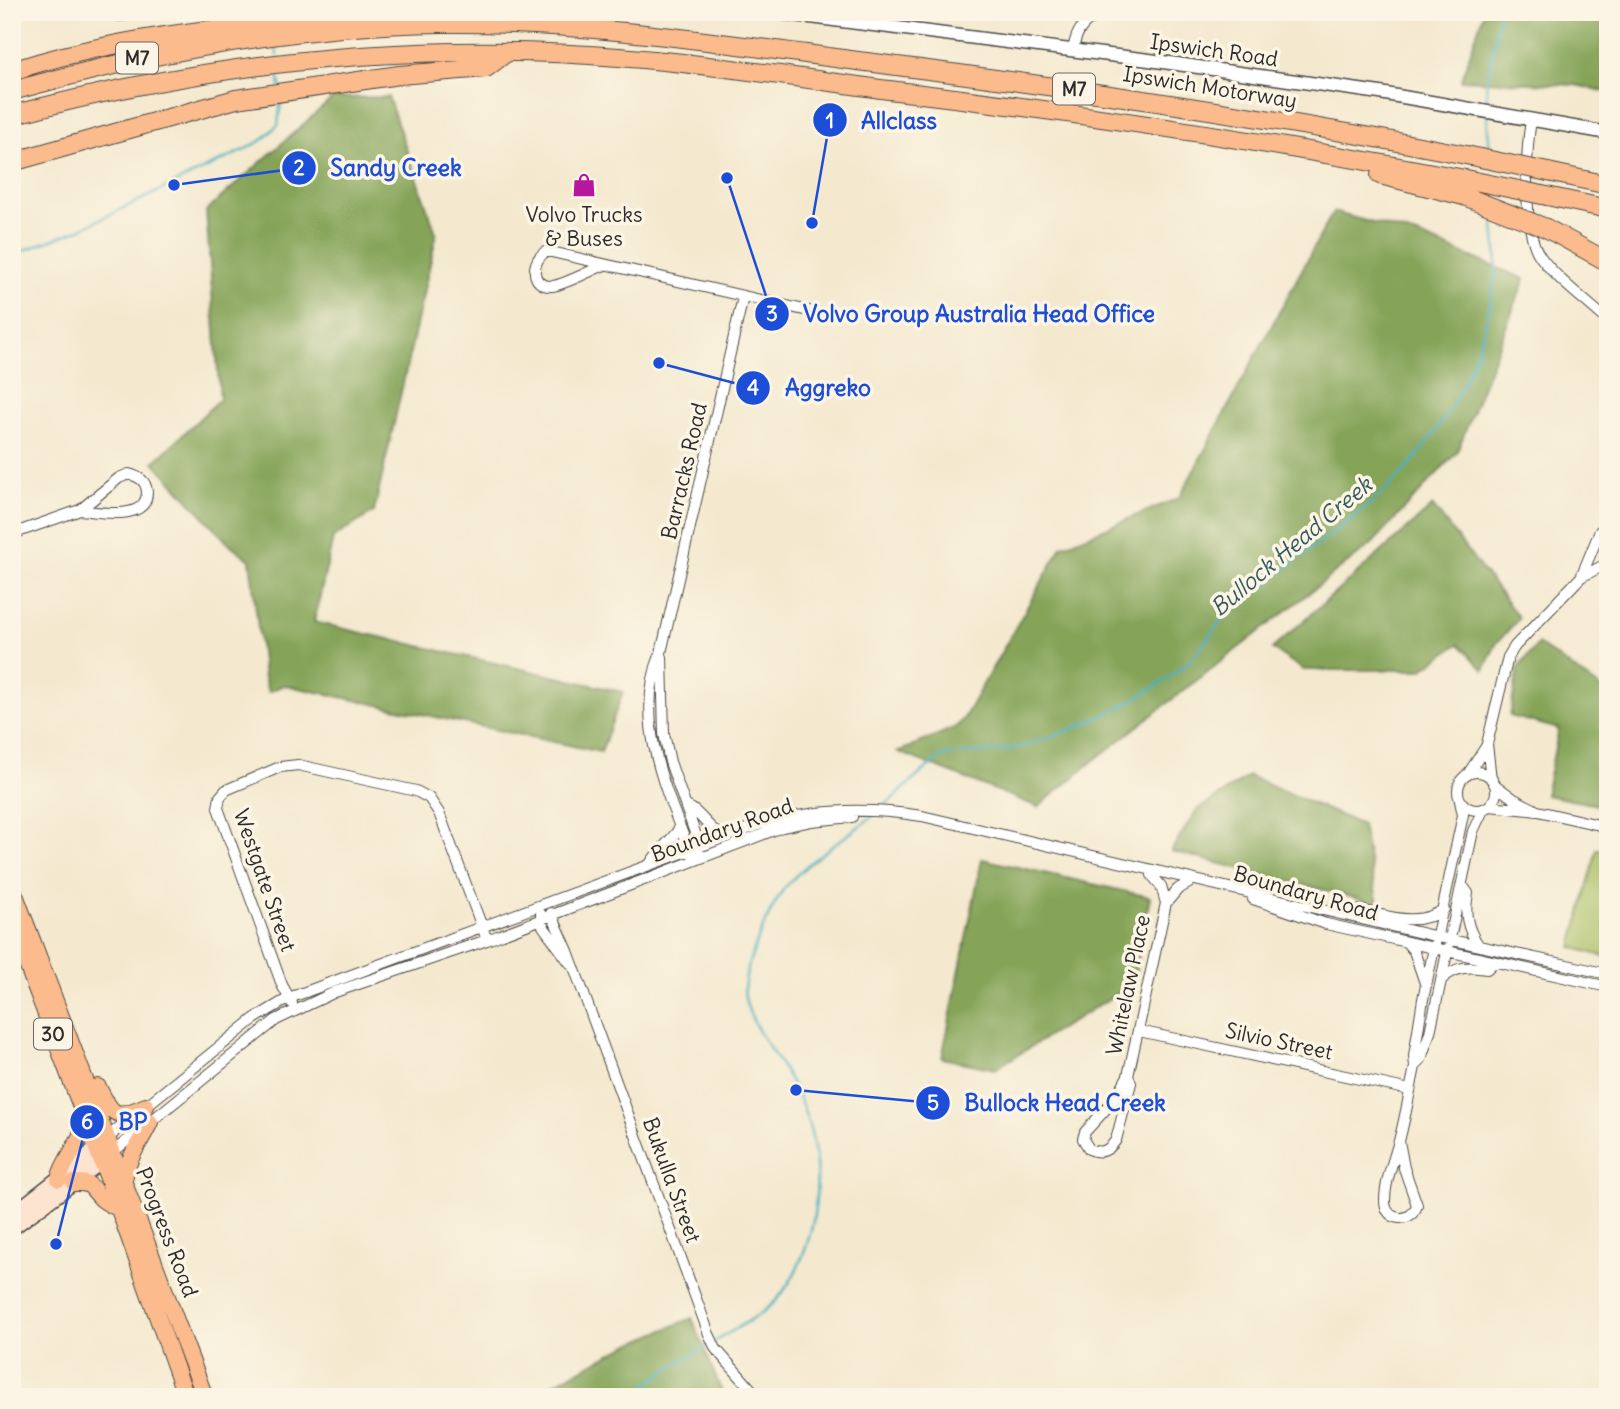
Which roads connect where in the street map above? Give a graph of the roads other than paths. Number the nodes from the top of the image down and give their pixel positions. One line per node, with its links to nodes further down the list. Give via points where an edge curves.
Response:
1 (98, 12): 2 (street)
2 (157, 12)
3 (771, 12): 8 (street, Ipswich Road)
4 (1111, 12): 8 (street, via 1079,29)
5 (1130, 12): 6 (street)
6 (1156, 12)
7 (263, 29): 10 (highway, via 124,43); 11 (highway, Ipswich Motorway / M7); 16 (highway, Ipswich Motorway / M7, bridge, via 403,24 557,26 754,48 1199,107)
8 (1073, 51): 13 (street, Ipswich Road, via 1380,93)
9 (506, 52): 12 (highway, M7, via 298,61 132,87); 15 (highway, via 485,68 262,94); 17 (highway, M7, via 617,57 1135,121 1317,151 1340,167 1429,186)
10 (12, 71)
11 (12, 91)
12 (12, 116)
13 (1531, 120): 14 (street, Ipswich Road); 23 (street, via 1532,240 1546,263)
14 (1608, 133)
15 (12, 162)
16 (1608, 185)
17 (1465, 188): 18 (highway, bridge, via 1547,196); 19 (highway, bridge)
18 (1608, 209)
19 (1608, 262)
20 (605, 265): 20 (street, via 552,286 541,284 534,268 536,259 547,251); 21 (street)
21 (743, 297): 22 (street); 29 (street, Barracks Road)
22 (826, 315)
23 (1608, 321)
24 (80, 510): 24 (street, via 129,474 141,478 147,487 140,508 127,513); 26 (street)
25 (1608, 525): 28 (street, via 1600,531)
26 (12, 534)
27 (1608, 563): 28 (street)
28 (1581, 577): 30 (street, via 1508,657)
29 (661, 653): 34 (street, Barracks Road, via 664,734); 38 (street, Barracks Road, via 652,675 650,720 665,789)
30 (1488, 744): 31 (street); 32 (street)
31 (1468, 774): 32 (street, via 1480,772); 33 (street, via 1459,782)
32 (1492, 781): 35 (street, via 1495,796); 36 (street)
33 (1460, 801): 35 (street, via 1470,810); 52 (street, via 1463,815)
34 (686, 806): 41 (street); 42 (street, Barracks Road)
35 (1486, 808): 36 (street); 48 (street, via 1473,831)
36 (1538, 811): 40 (street)
37 (831, 815): 39 (street, Boundary Road); 41 (street, Boundary Road, via 778,819); 44 (street, Boundary Road, via 782,827)
38 (680, 827): 43 (street, Barracks Road); 45 (street)
39 (960, 827): 46 (street, Boundary Road); 54 (street, Boundary Road)
40 (1608, 827)
41 (724, 838): 42 (street, Boundary Road)
42 (700, 847): 43 (street, Boundary Road); 44 (street, Barracks Road)
43 (689, 850): 44 (street, Barracks Road); 45 (street, Boundary Road)
44 (698, 860): 53 (street, Boundary Road)
45 (650, 864): 51 (street, Boundary Road)
46 (1152, 875): 47 (street, Boundary Road); 50 (street, Whitelaw Place)
47 (1189, 883): 50 (street, Whitelaw Place); 61 (street, Boundary Road)
48 (1462, 885): 59 (street); 62 (street, via 1468,893 1467,923)
49 (12, 887): 74 (main road, Progress Road / 30)
50 (1166, 903): 73 (street, Whitelaw Place)
51 (542, 906): 53 (street); 55 (street); 57 (street, Boundary Road)
52 (1444, 909): 54 (street, via 1410,920 1360,910); 58 (street)
53 (554, 915): 55 (street, Boundary Road); 66 (street, Bukulla Street)
54 (1354, 916): 58 (street, Boundary Road)
55 (541, 919): 60 (street, Boundary Road); 66 (street, Bukulla Street)
56 (12, 925): 79 (main road, Progress Road / 30)
57 (482, 926): 60 (street, Westgate Street); 71 (street, Boundary Road); 71 (street, Westgate Street, via 439,813 429,798 416,791 298,765 280,767 226,790 218,808)
58 (1438, 937): 59 (street, Boundary Road); 63 (street)
59 (1450, 939): 62 (street, Boundary Road); 64 (street)
60 (487, 940): 72 (street, Boundary Road)
61 (1405, 942): 63 (street, Boundary Road); 69 (street, via 1414,951)
62 (1479, 946): 67 (street, Boundary Road)
63 (1435, 949): 64 (street, Boundary Road); 69 (street)
64 (1447, 952): 65 (street, Boundary Road); 68 (street)
65 (1494, 962): 68 (street, via 1487,969 1457,969); 70 (street, Boundary Road)
66 (571, 964): 89 (street, Bukulla Street, via 709,1334 716,1349)
67 (1608, 974)
68 (1442, 979): 75 (street, via 1422,1059)
69 (1426, 986): 75 (street)
70 (1608, 987)
71 (289, 998): 72 (street, Westgate Street); 78 (street, Boundary Road, via 254,1019)
72 (296, 1009): 78 (street, Boundary Road)
73 (1139, 1031): 76 (street, Whitelaw Place); 77 (street, Silvio Street)
74 (79, 1059): 78 (main road, via 114,1112); 81 (main road, Progress Road / 30)
75 (1415, 1067): 77 (street)
76 (1128, 1076): 76 (street, Whitelaw Place, via 1131,1083 1116,1140 1103,1152 1089,1149 1083,1139 1085,1132 1115,1099)
77 (1410, 1090): 80 (street)
78 (148, 1114): 81 (street, Boundary Road); 81 (street, Boundary Road); 82 (main road, via 143,1139 127,1163)
79 (85, 1119): 81 (main road, Progress Road / 30); 83 (main road, via 80,1139 62,1166)
80 (1399, 1140): 80 (street, via 1417,1205 1413,1214 1402,1219 1394,1218 1385,1203)
81 (105, 1151): 82 (main road, Progress Road / 30); 83 (main road, Boundary Road); 84 (main road, Progress Road / 30)
82 (124, 1179): 88 (main road, Progress Road / 30)
83 (66, 1181): 84 (main road, via 85,1182); 85 (main road, Boundary Road); 86 (main road, Boundary Road)
84 (118, 1208): 87 (main road, Progress Road / 30)
85 (12, 1215)
86 (12, 1228)
87 (186, 1397)
88 (205, 1397)
89 (758, 1397)

